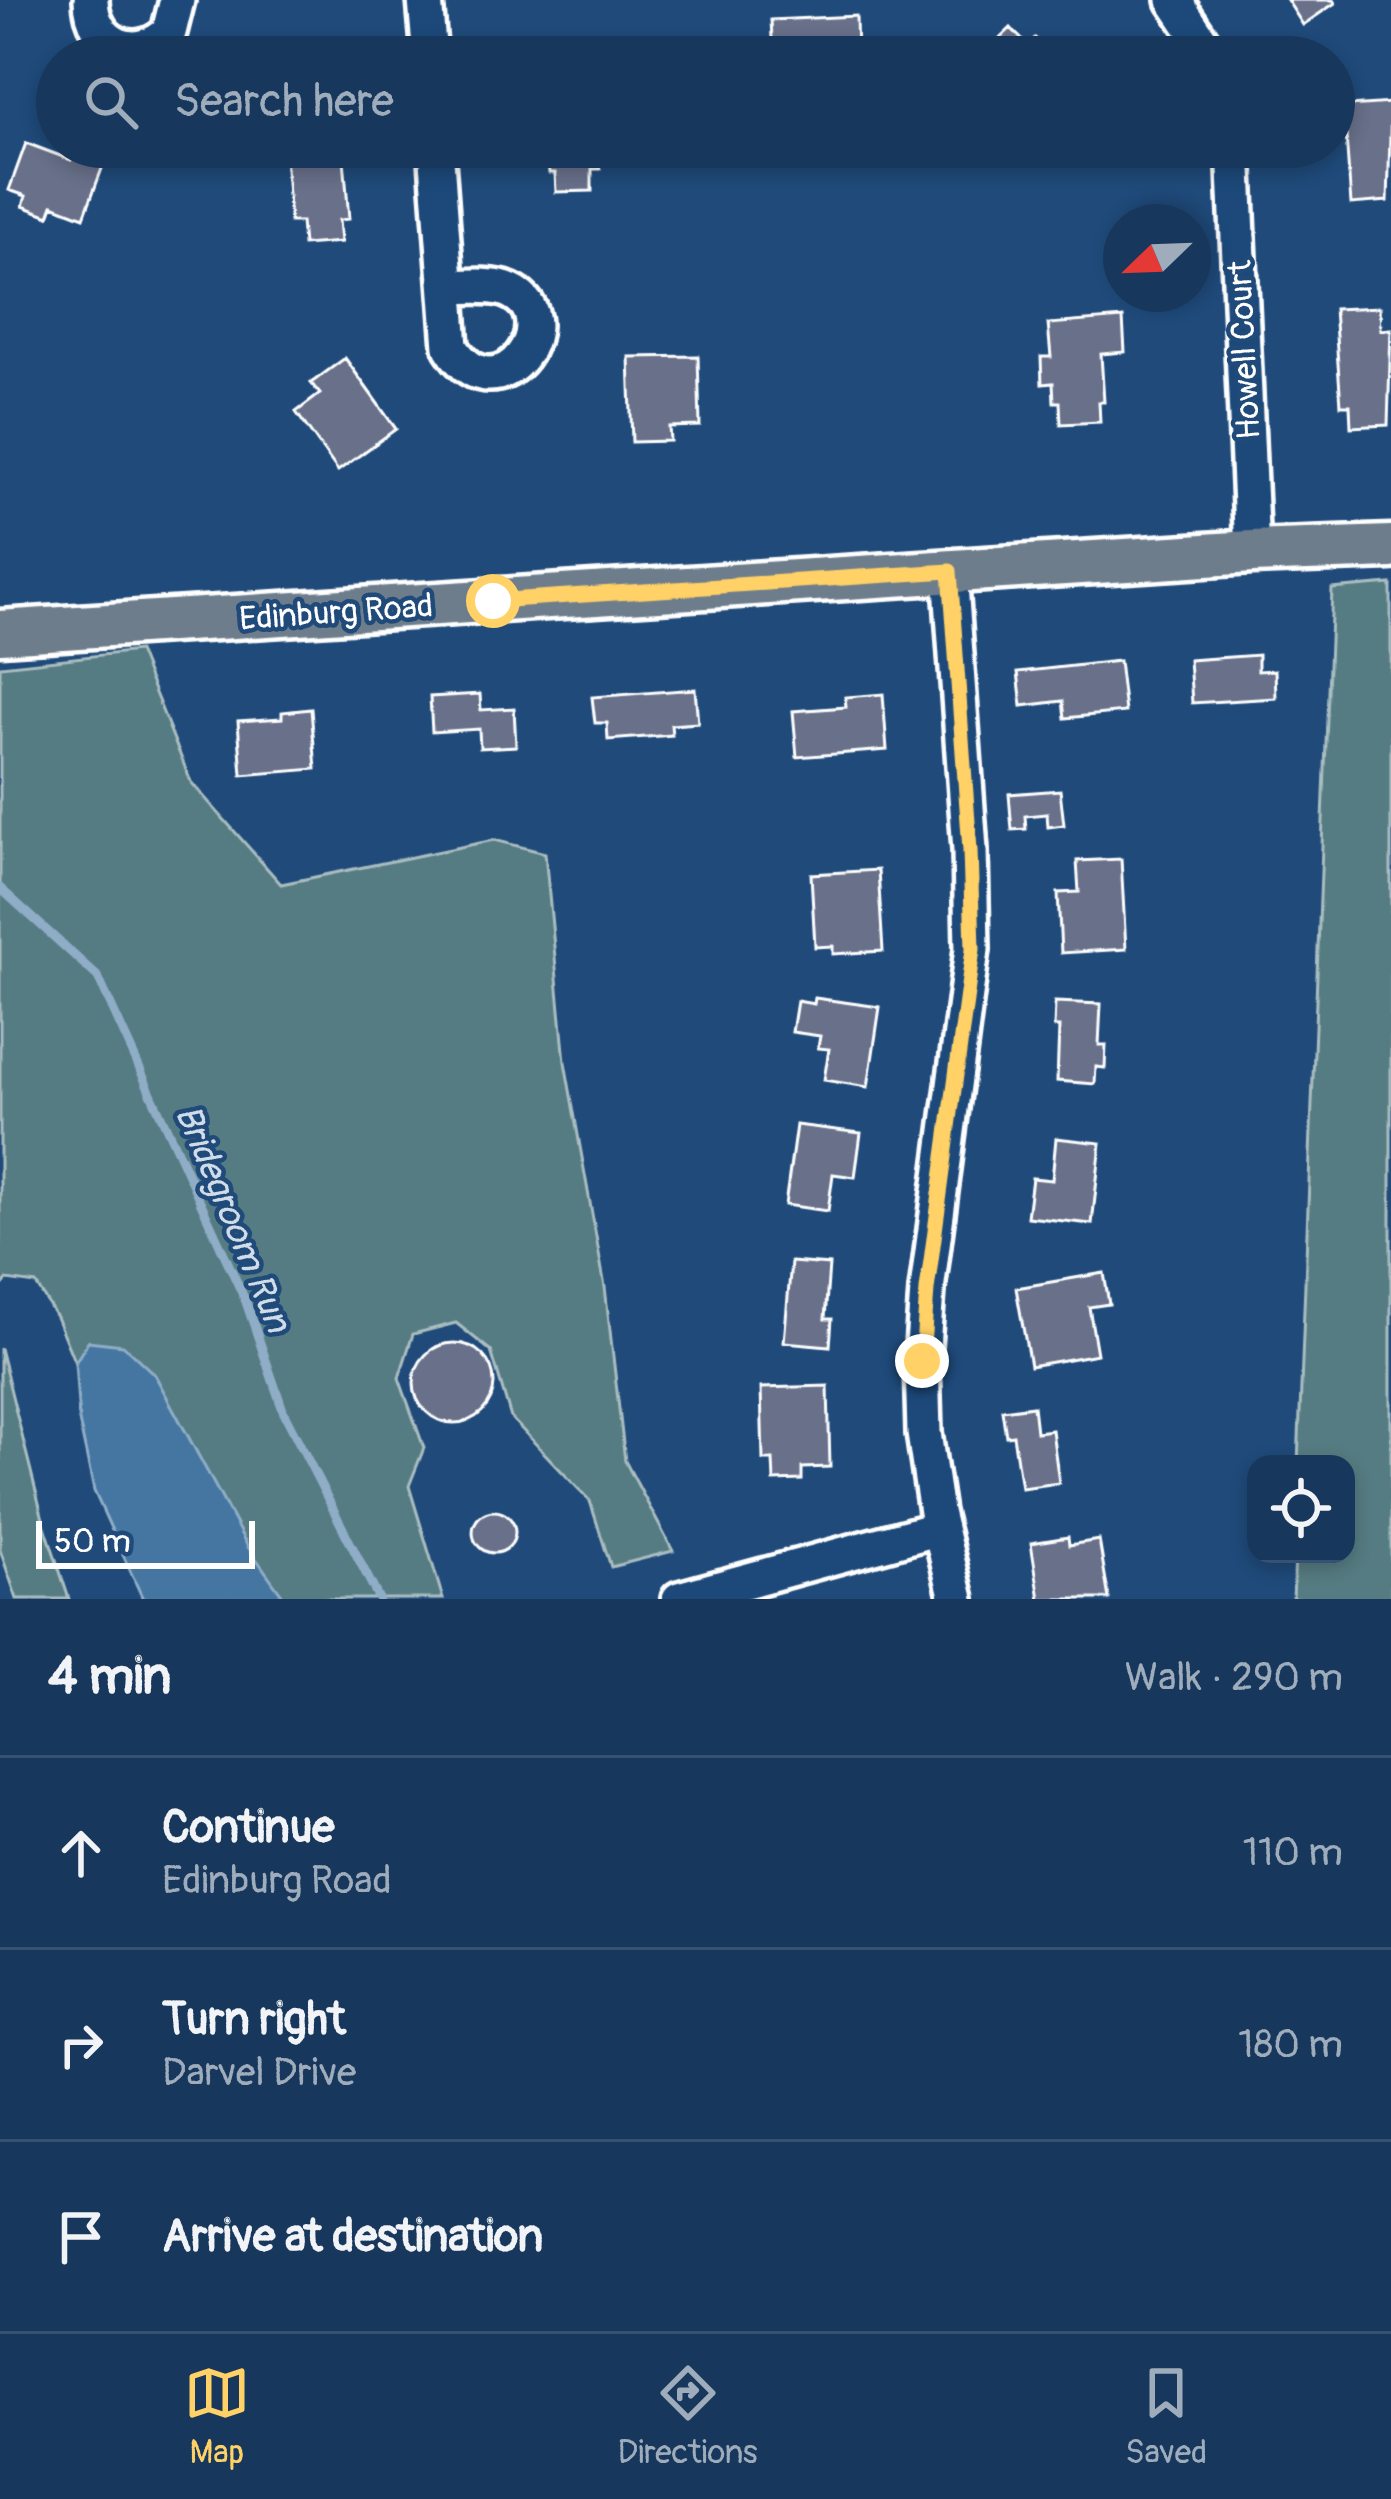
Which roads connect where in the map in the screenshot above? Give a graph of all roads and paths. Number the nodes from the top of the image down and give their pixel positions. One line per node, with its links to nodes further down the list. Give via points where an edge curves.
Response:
1 (91, 0): 5 (street)
2 (177, 0): 6 (street)
3 (425, 0): 7 (street)
4 (1174, 0): 8 (street)
5 (104, 36)
6 (163, 36)
7 (428, 36)
8 (1198, 36)
9 (438, 168): 11 (street)
10 (1235, 168): 13 (street, Howell Court)
11 (447, 287)
12 (1391, 547): 13 (main road, Edinburg Road)
13 (1252, 552): 14 (main road, Edinburg Road)
14 (950, 571): 15 (main road, Edinburg Road); 16 (street, via 973,949 922,1361)
15 (0, 632)
16 (940, 1528): 17 (street); 18 (street)
17 (679, 1599)
18 (957, 1599)

